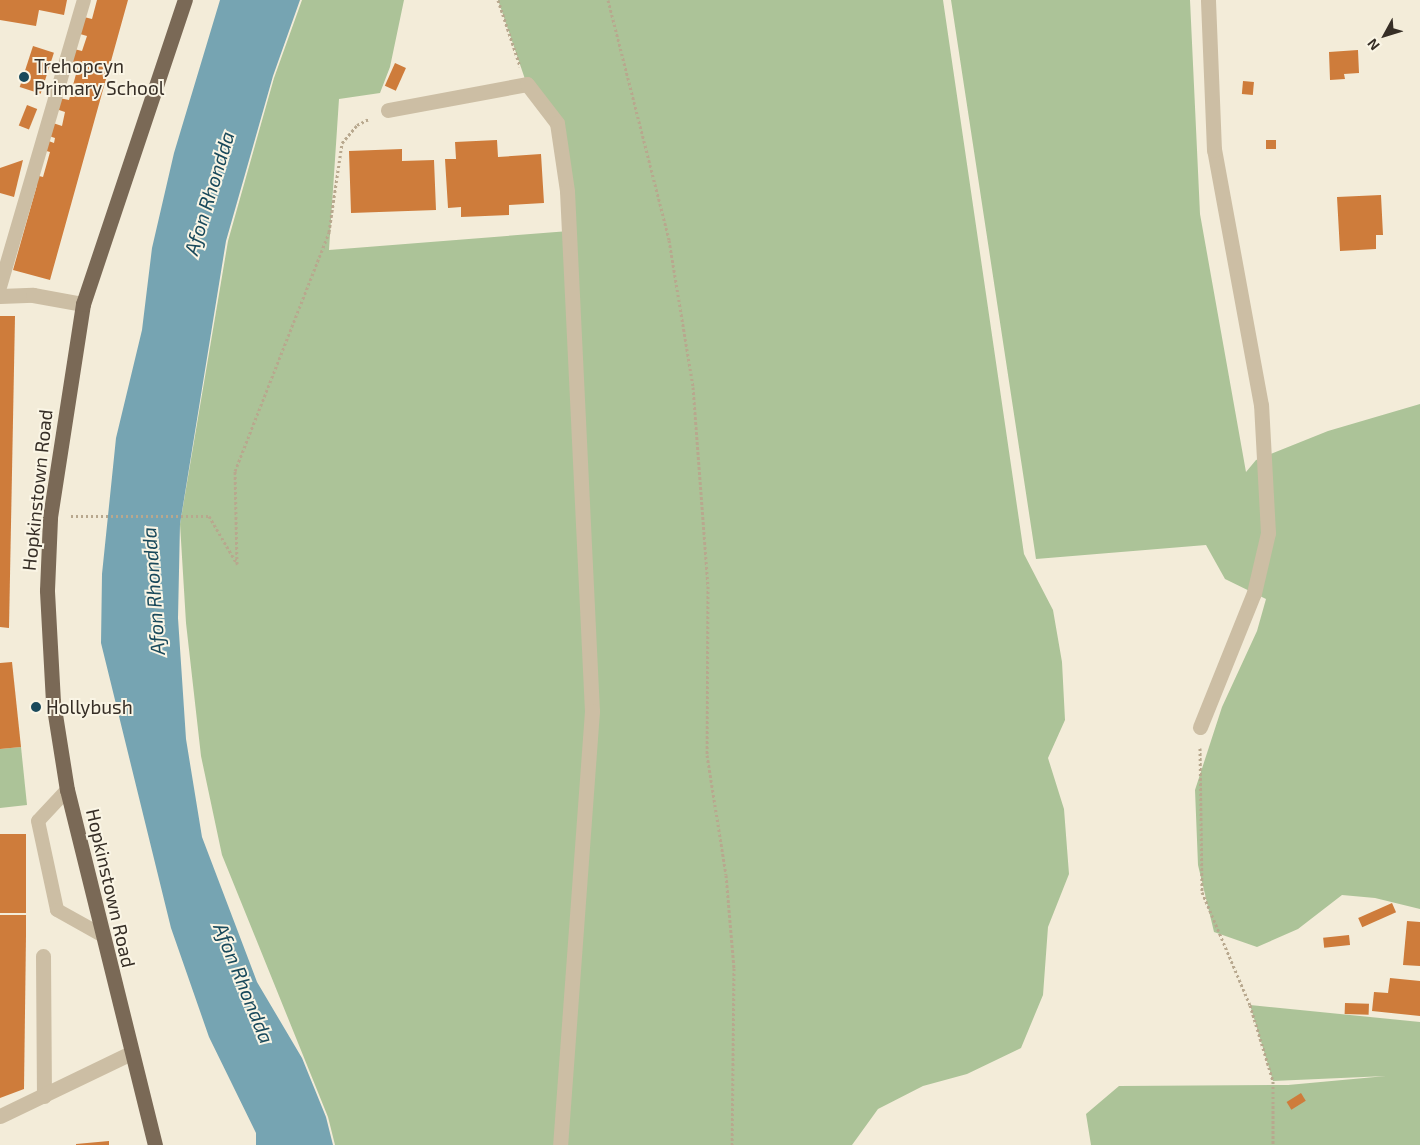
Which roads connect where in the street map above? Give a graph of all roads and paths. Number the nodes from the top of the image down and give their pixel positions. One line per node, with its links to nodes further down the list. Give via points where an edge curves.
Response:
1 (84, 0): 8 (lane)
2 (185, 0): 10 (main road, Hopkinstown Road)
3 (498, 0): 6 (path)
4 (608, 0): 21 (path, via 669,240 693,387 708,586 707,754 726,875 734,968)
5 (1208, 0): 12 (street, via 1214,150 1261,405 1268,533 1254,593)
6 (527, 84): 7 (street); 20 (street, via 557,122 567,191 592,711)
7 (388, 110): 11 (path, via 356,126 342,143 330,232 235,471 237,564 209,516)
8 (0, 287)
9 (0, 296): 10 (street, via 33,294)
10 (83, 304): 13 (main road, Hopkinstown Road, via 50,517 47,590 54,702)
11 (91, 514)
12 (1200, 727): 22 (path, via 1202,892 1250,1005 1273,1081)
13 (67, 790): 14 (main road, Hopkinstown Road); 14 (lane, via 38,821 57,910)
14 (100, 934): 16 (main road, Hopkinstown Road)
15 (43, 956): 17 (street)
16 (131, 1053): 17 (street); 19 (main road, Hopkinstown Road)
17 (44, 1096): 18 (street)
18 (0, 1116)
19 (155, 1145)
20 (560, 1145)
21 (732, 1145)
22 (1273, 1145)

